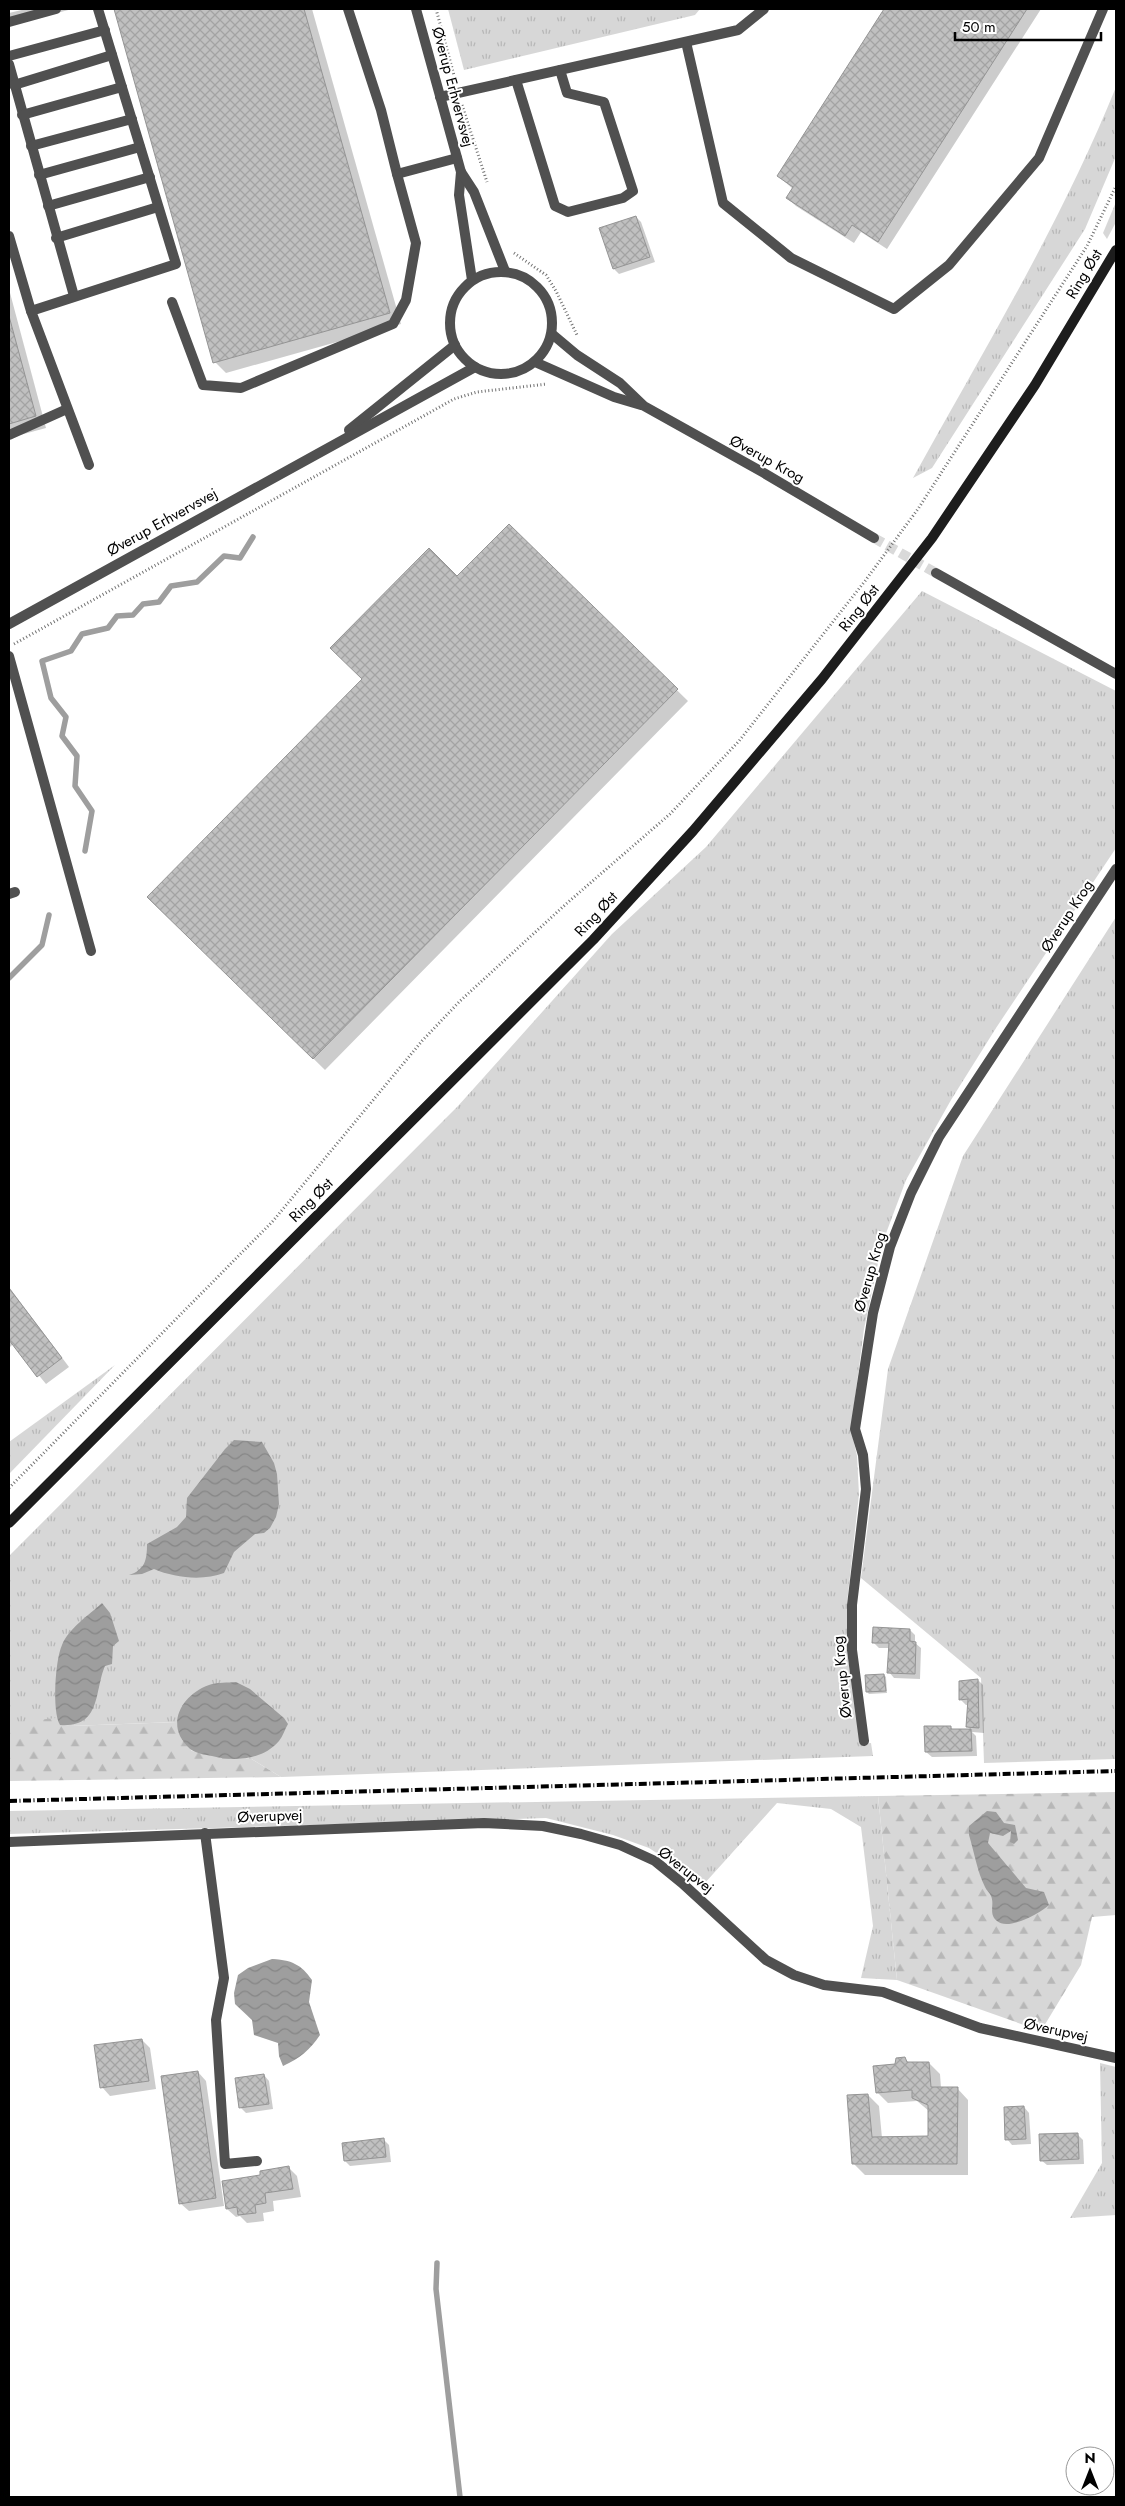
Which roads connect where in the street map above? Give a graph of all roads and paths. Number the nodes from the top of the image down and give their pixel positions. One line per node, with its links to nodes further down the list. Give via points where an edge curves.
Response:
1 (56, 9): 8 (street)
2 (98, 9): 9 (street)
3 (348, 9): 27 (street, via 381,110)
4 (416, 9): 19 (street, Øverup Erhvervsvej)
5 (436, 9): 18 (path)
6 (764, 9): 10 (street, via 738,30)
7 (1103, 9): 10 (street, via 1039,158 949,265 894,308 791,258 724,203)
8 (9, 22)
9 (105, 30): 11 (street); 12 (street)
10 (686, 42): 14 (street)
11 (112, 55): 16 (street); 17 (street)
12 (9, 56)
13 (9, 64): 16 (street)
14 (560, 70): 15 (street); 15 (street, via 567,93 604,102 633,191 623,198 568,212 555,206)
15 (516, 80): 18 (street)
16 (14, 84): 20 (street)
17 (122, 88): 20 (street); 21 (street)
18 (458, 92): 19 (street); 29 (path)
19 (440, 97): 24 (street, Øverup Erhvervsvej)
20 (22, 114): 22 (street)
21 (132, 119): 22 (street); 23 (street)
22 (31, 146): 26 (street)
23 (140, 148): 26 (street); 28 (street)
24 (457, 158): 25 (street, Øverup Erhvervsvej); 27 (street)
25 (461, 172): 36 (street, Øverup Erhvervsvej, via 474,192); 37 (street, Øverup Erhvervsvej, via 459,195)
26 (39, 174): 30 (street)
27 (397, 174): 39 (street, via 416,243 406,300 393,324 241,388 203,385)
28 (150, 178): 30 (street); 31 (street)
29 (487, 184)
30 (48, 206): 33 (street)
31 (158, 208): 33 (street); 38 (street, via 176,264)
32 (9, 236): 40 (street)
33 (56, 238): 38 (street)
34 (510, 249): 43 (path, via 546,275 580,342)
35 (1116, 250): 62 (main road, Ring Øst, via 1035,385 932,538 822,679 693,831 593,940)
36 (505, 271): 37 (street, via 487,273); 41 (street, via 522,275 537,285 548,299 553,316)
37 (472, 280): 42 (street, via 461,290 450,317)
38 (74, 296): 40 (street)
39 (172, 302)
40 (31, 312): 48 (street)
41 (552, 334): 43 (street, Øverup Krog); 44 (street, via 546,350)
42 (455, 345): 45 (street, via 463,358); 50 (street, Øverup Erhvervsvej)
43 (577, 355): 47 (street, Øverup Krog, via 620,383)
44 (535, 362): 45 (street, via 506,374 490,373); 46 (street, Øverup Krog)
45 (475, 367): 50 (street, Øverup Erhvervsvej)
46 (566, 374): 47 (street, Øverup Krog, via 614,397); 55 (path, via 562,380 551,384 477,392 454,398)
47 (644, 406): 52 (street, Øverup Krog)
48 (67, 409): 49 (street); 51 (street)
49 (9, 435)
50 (329, 446): 54 (street, Øverup Erhvervsvej)
51 (89, 465)
52 (874, 538)
53 (936, 573): 57 (street)
54 (9, 624)
55 (9, 646)
56 (9, 656): 60 (street)
57 (1116, 674)
58 (617, 861): 61 (path, via 460,1001 422,1041 273,1221)
59 (1116, 869): 63 (street, Øverup Krog, via 939,1136 911,1193 890,1247 873,1313 855,1429 863,1456 866,1489 852,1606 852,1650)
60 (91, 951)
61 (9, 1488)
62 (9, 1524)
63 (864, 1741)
64 (205, 1833): 65 (street, Øverupvej); 66 (street, Øverupvej, via 484,1823 543,1826 581,1834 620,1844 654,1861 766,1960 794,1975 824,1985 883,1992 980,2028); 67 (street, via 224,1978 216,2020 225,2164)
65 (9, 1842)
66 (1116, 2058)
67 (257, 2160)

